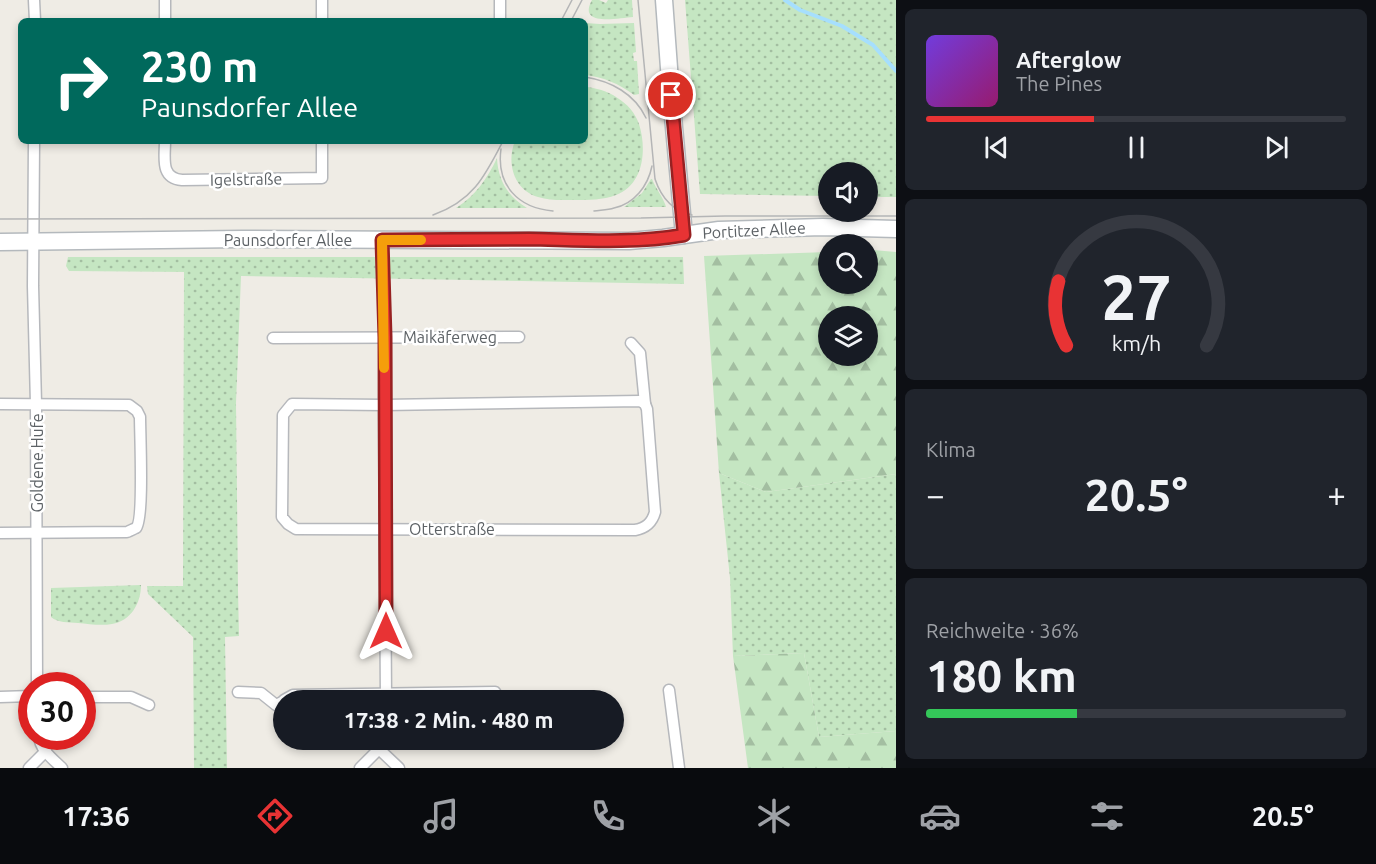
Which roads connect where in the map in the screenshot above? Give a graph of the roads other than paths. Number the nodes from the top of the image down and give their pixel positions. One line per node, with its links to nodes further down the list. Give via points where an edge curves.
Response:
1 (34, 0): 6 (street)
2 (165, 0): 7 (street)
3 (322, 0): 8 (street)
4 (500, 0): 9 (street)
5 (664, 0): 14 (main road)
6 (34, 18)
7 (165, 18)
8 (322, 18)
9 (500, 18)
10 (34, 144): 16 (street, Goldene Hufe)
11 (165, 144): 12 (street, Igelstraße, via 166,171 178,180 322,178)
12 (322, 144)
13 (896, 229): 14 (main road, Portitzer Allee, via 712,230)
14 (684, 235): 15 (main road, Paunsdorfer Allee, via 629,241)
15 (382, 240): 16 (main road, Paunsdorfer Allee); 18 (street)
16 (34, 241): 17 (main road, Paunsdorfer Allee); 23 (street, Goldene Hufe)
17 (0, 242)
18 (385, 337): 19 (street, Maikäferweg); 20 (street, Maikäferweg); 25 (street)
19 (519, 337)
20 (273, 338)
21 (631, 343): 24 (street, Otterstraße, via 640,352)
22 (0, 404): 23 (street)
23 (36, 404): 28 (street, Goldene Hufe); 28 (street, via 133,407 140,417 141,470 136,528 127,532)
24 (645, 404): 25 (street, Otterstraße, via 635,401); 26 (street, Otterstraße, via 656,512 643,528)
25 (384, 405): 26 (street); 26 (street, Otterstraße, via 289,406 283,415 282,517 296,529)
26 (385, 529): 30 (street)
27 (0, 533): 28 (street)
28 (37, 533): 29 (street, Goldene Hufe)
29 (37, 672)
30 (386, 690)
31 (669, 690): 45 (street)
32 (238, 692): 36 (street, via 261,693)
33 (18, 696): 34 (street)
34 (0, 697)
35 (96, 697): 37 (street, via 131,697)
36 (273, 703)
37 (149, 705)
38 (376, 750): 43 (street)
39 (386, 750): 44 (street)
40 (45, 752): 41 (street); 42 (street)
41 (29, 768)
42 (62, 768)
43 (360, 768)
44 (399, 768)
45 (679, 768)

